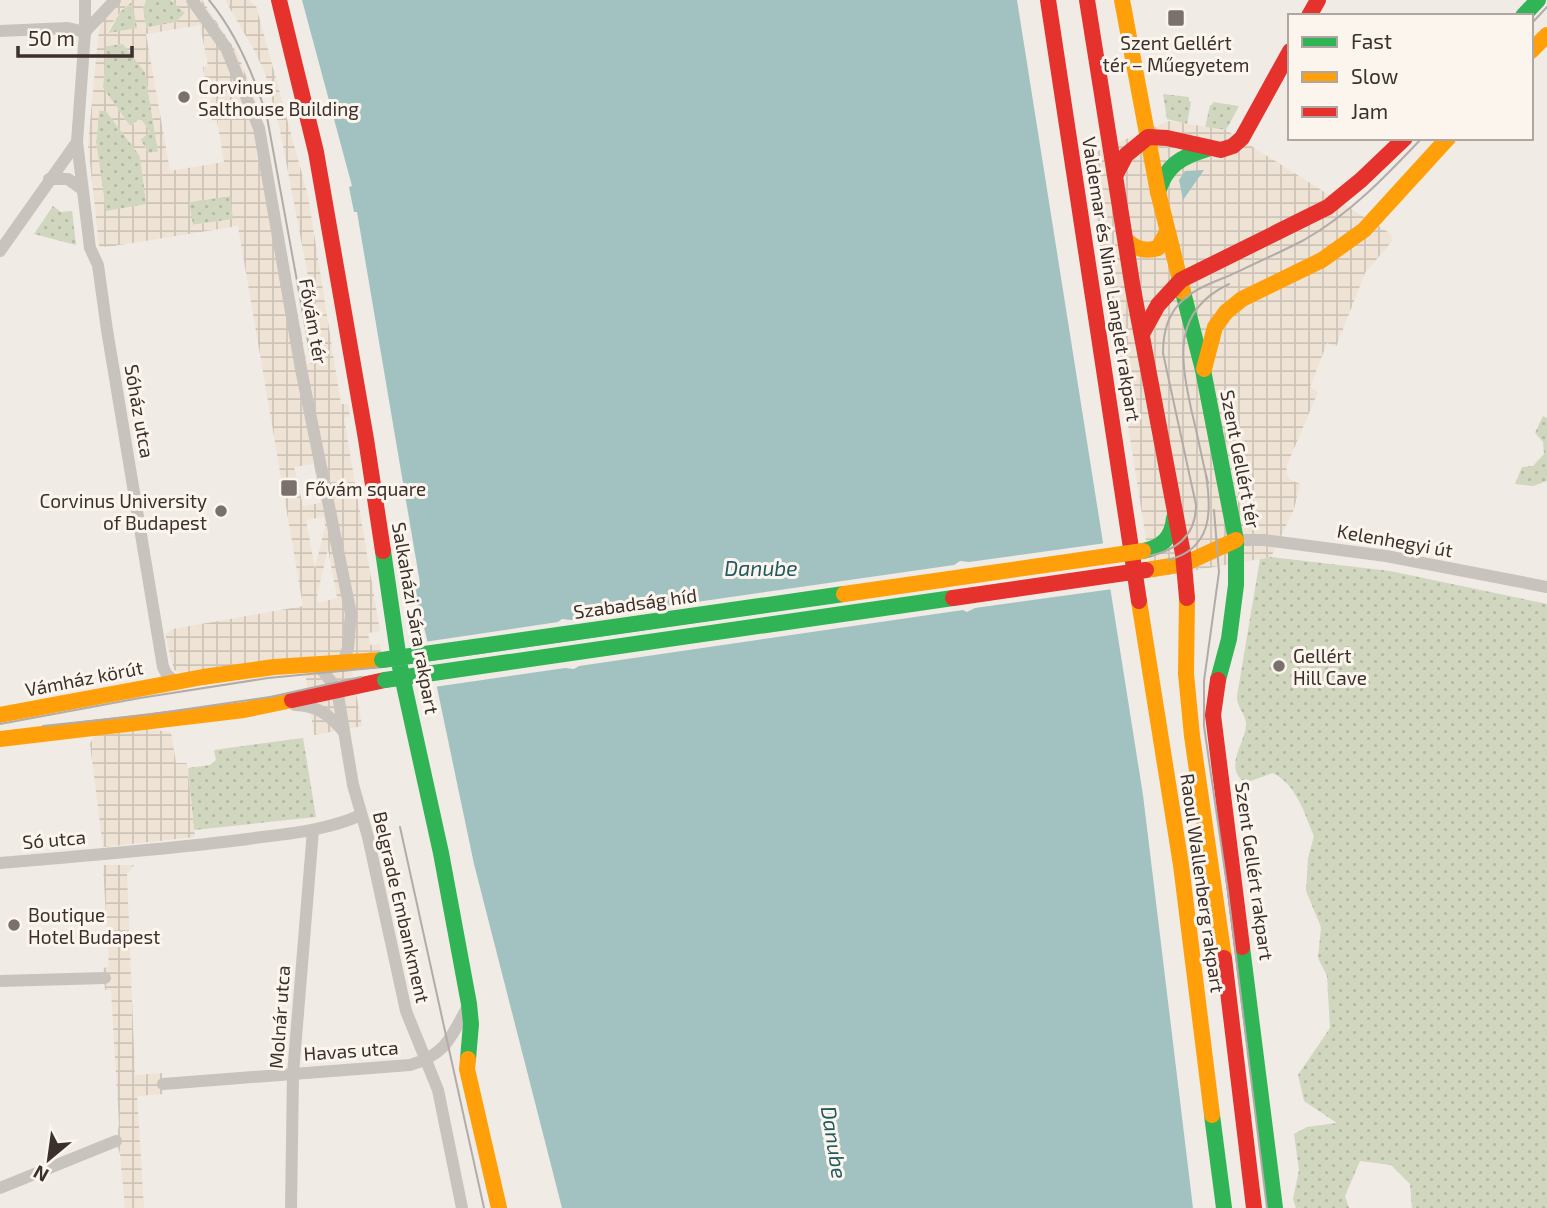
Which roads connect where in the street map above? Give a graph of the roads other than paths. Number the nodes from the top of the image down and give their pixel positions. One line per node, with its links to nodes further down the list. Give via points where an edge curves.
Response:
1 (85, 0): 13 (street)
2 (94, 0): 13 (street)
3 (115, 0): 13 (street)
4 (192, 0): 40 (street, Fővám tér, via 226,48 259,128 301,369 351,614)
5 (267, 0): 14 (main road, Salkaházi Sára rakpart)
6 (279, 0): 14 (main road, Salkaházi Sára rakpart)
7 (1048, 0): 38 (main road, Valdemar és Nina Langlet rakpart)
8 (1087, 0): 25 (main road)
9 (1122, 0): 18 (main road, Szent Gellért tér)
10 (1538, 0): 11 (main road)
11 (1525, 14)
12 (0, 31): 13 (street, via 68,28)
13 (85, 32): 21 (street, Sóház utca)
14 (287, 32): 53 (main road, Salkaházi Sára rakpart, via 316,152 398,656)
15 (1547, 35): 16 (main road)
16 (1533, 49)
17 (1288, 55): 22 (main road, via 1242,138 1221,150)
18 (1148, 137): 22 (main road); 23 (main road); 24 (main road, Szent Gellért tér)
19 (1403, 140): 32 (main road, via 1328,207)
20 (1446, 140): 34 (main road, Szent Gellért tér, via 1375,221 1322,260 1242,299 1226,312 1215,327)
21 (76, 142): 26 (street); 27 (street, Sóház utca)
22 (1208, 149): 28 (main road, via 1174,161 1162,175)
23 (1126, 155): 24 (main road, via 1135,154); 25 (main road)
24 (1153, 168): 28 (main road, Szent Gellért tér)
25 (1116, 174): 30 (main road)
26 (49, 179): 27 (street, via 68,179); 31 (street)
27 (82, 189): 42 (street, Sóház utca, via 163,667)
28 (1158, 192): 29 (main road, Szent Gellért tér)
29 (1166, 234): 30 (main road, via 1158,248 1146,252); 32 (main road, Szent Gellért tér)
30 (1126, 241): 33 (main road)
31 (0, 251)
32 (1181, 280): 33 (main road, via 1153,312); 34 (main road, Szent Gellért tér)
33 (1142, 334): 35 (main road)
34 (1203, 370): 36 (main road, Szent Gellért tér)
35 (1174, 510): 37 (main road); 40 (main road, Szabadság híd, bridge, via 1171,536 1157,549)
36 (1236, 540): 37 (main road, Szent Gellért tér); 39 (street, Kelenhegyi út, via 1386,555); 64 (main road, Szent Gellért rakpart, via 1236,585 1216,688 1214,739)
37 (1184, 564): 38 (main road, Szent Gellért tér); 63 (main road, via 1192,736)
38 (1140, 567): 43 (main road, Szabadság híd, bridge); 62 (main road, Raoul Wallenberg rakpart)
39 (1547, 587)
40 (343, 663): 41 (main road)
41 (311, 665): 42 (main road); 43 (street, via 322,670)
42 (176, 682): 45 (main road, Vámház körút)
43 (337, 689): 44 (main road); 46 (street)
44 (278, 704): 46 (street, via 307,705 334,719); 47 (main road)
45 (1, 711)
46 (345, 733): 48 (street, Belgrade Embankment)
47 (0, 739)
48 (361, 815): 49 (street); 54 (street, Belgrade Embankment, via 406,1011)
49 (313, 830): 50 (street, Só utca); 55 (street, Molnár utca)
50 (0, 863)
51 (105, 978): 52 (street)
52 (0, 981)
53 (469, 1004): 54 (street, Havas utca, via 448,1044); 61 (main road, Salkaházi Sára rakpart, via 467,1069)
54 (427, 1060): 55 (street, Havas utca, via 401,1067); 60 (street, Belgrade Embankment, via 438,1090)
55 (293, 1074): 56 (street, Havas utca); 59 (street, Molnár utca)
56 (163, 1084)
57 (116, 1140): 58 (street)
58 (0, 1188)
59 (291, 1208)
60 (462, 1208)
61 (499, 1208)
62 (1224, 1208)
63 (1254, 1208)
64 (1276, 1208)

